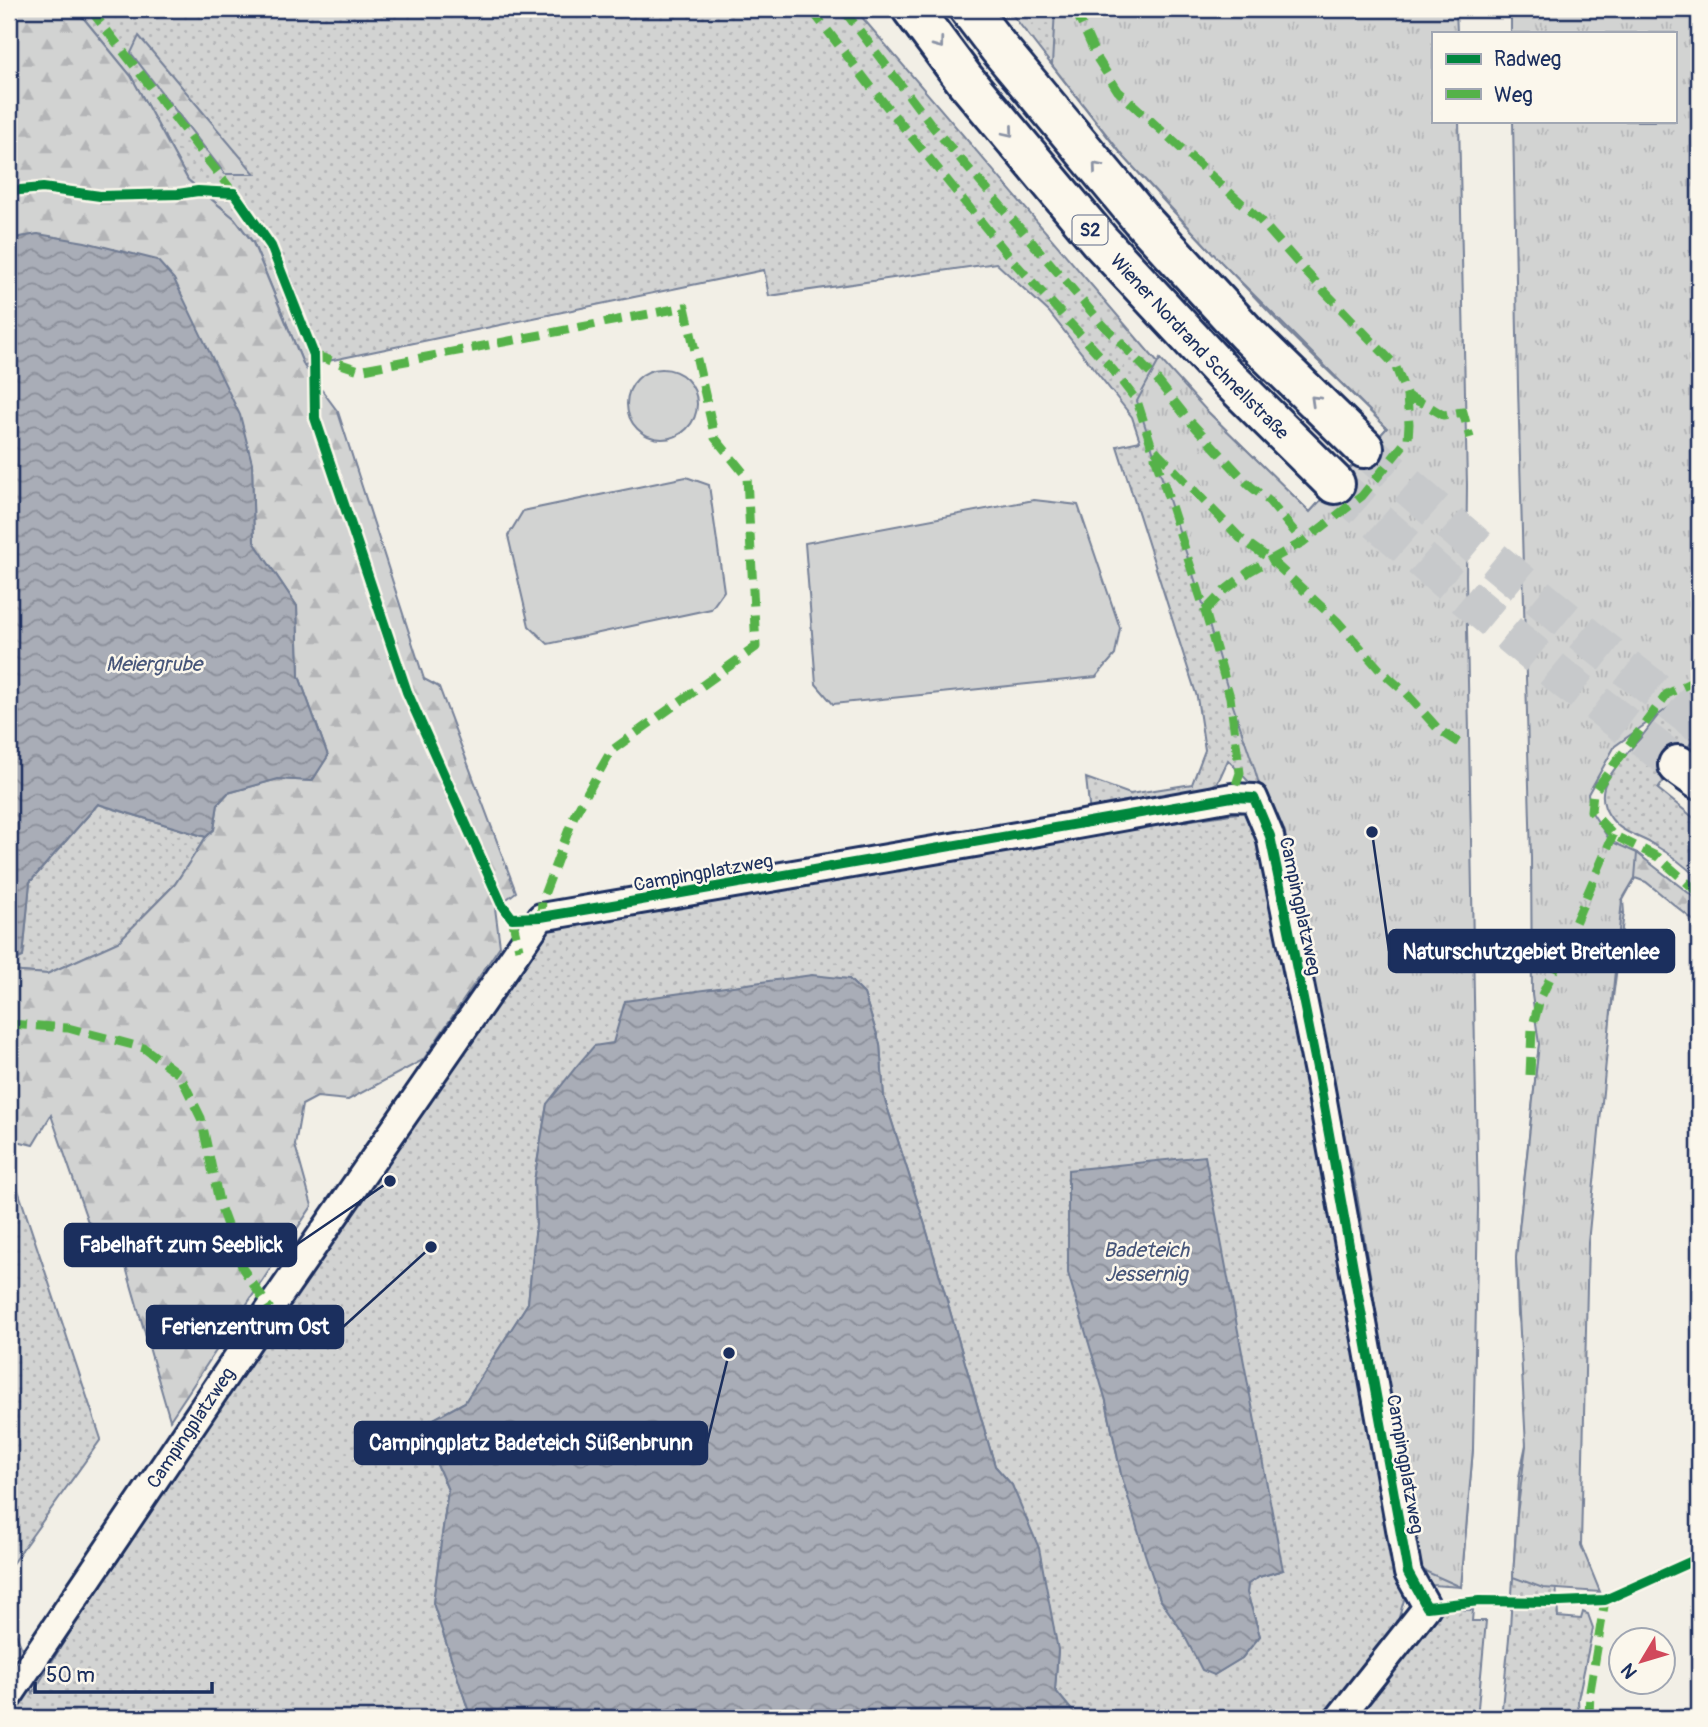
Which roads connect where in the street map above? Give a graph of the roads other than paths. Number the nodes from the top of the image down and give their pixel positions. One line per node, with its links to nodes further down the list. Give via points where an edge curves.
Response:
1 (912, 9): 4 (highway, Wiener Nordrand Schnellstraße / S2, one-way to 4, via 1098,240)
2 (969, 9): 3 (highway, S2, one-way to 2, via 1246,333 1141,219)
3 (1364, 447)
4 (1335, 484)
5 (9, 1696): 6 (street, Campingplatzweg, via 541,916 1232,797 1254,798 1270,836 1318,1073 1408,1573 1427,1606)
6 (1339, 1718)

